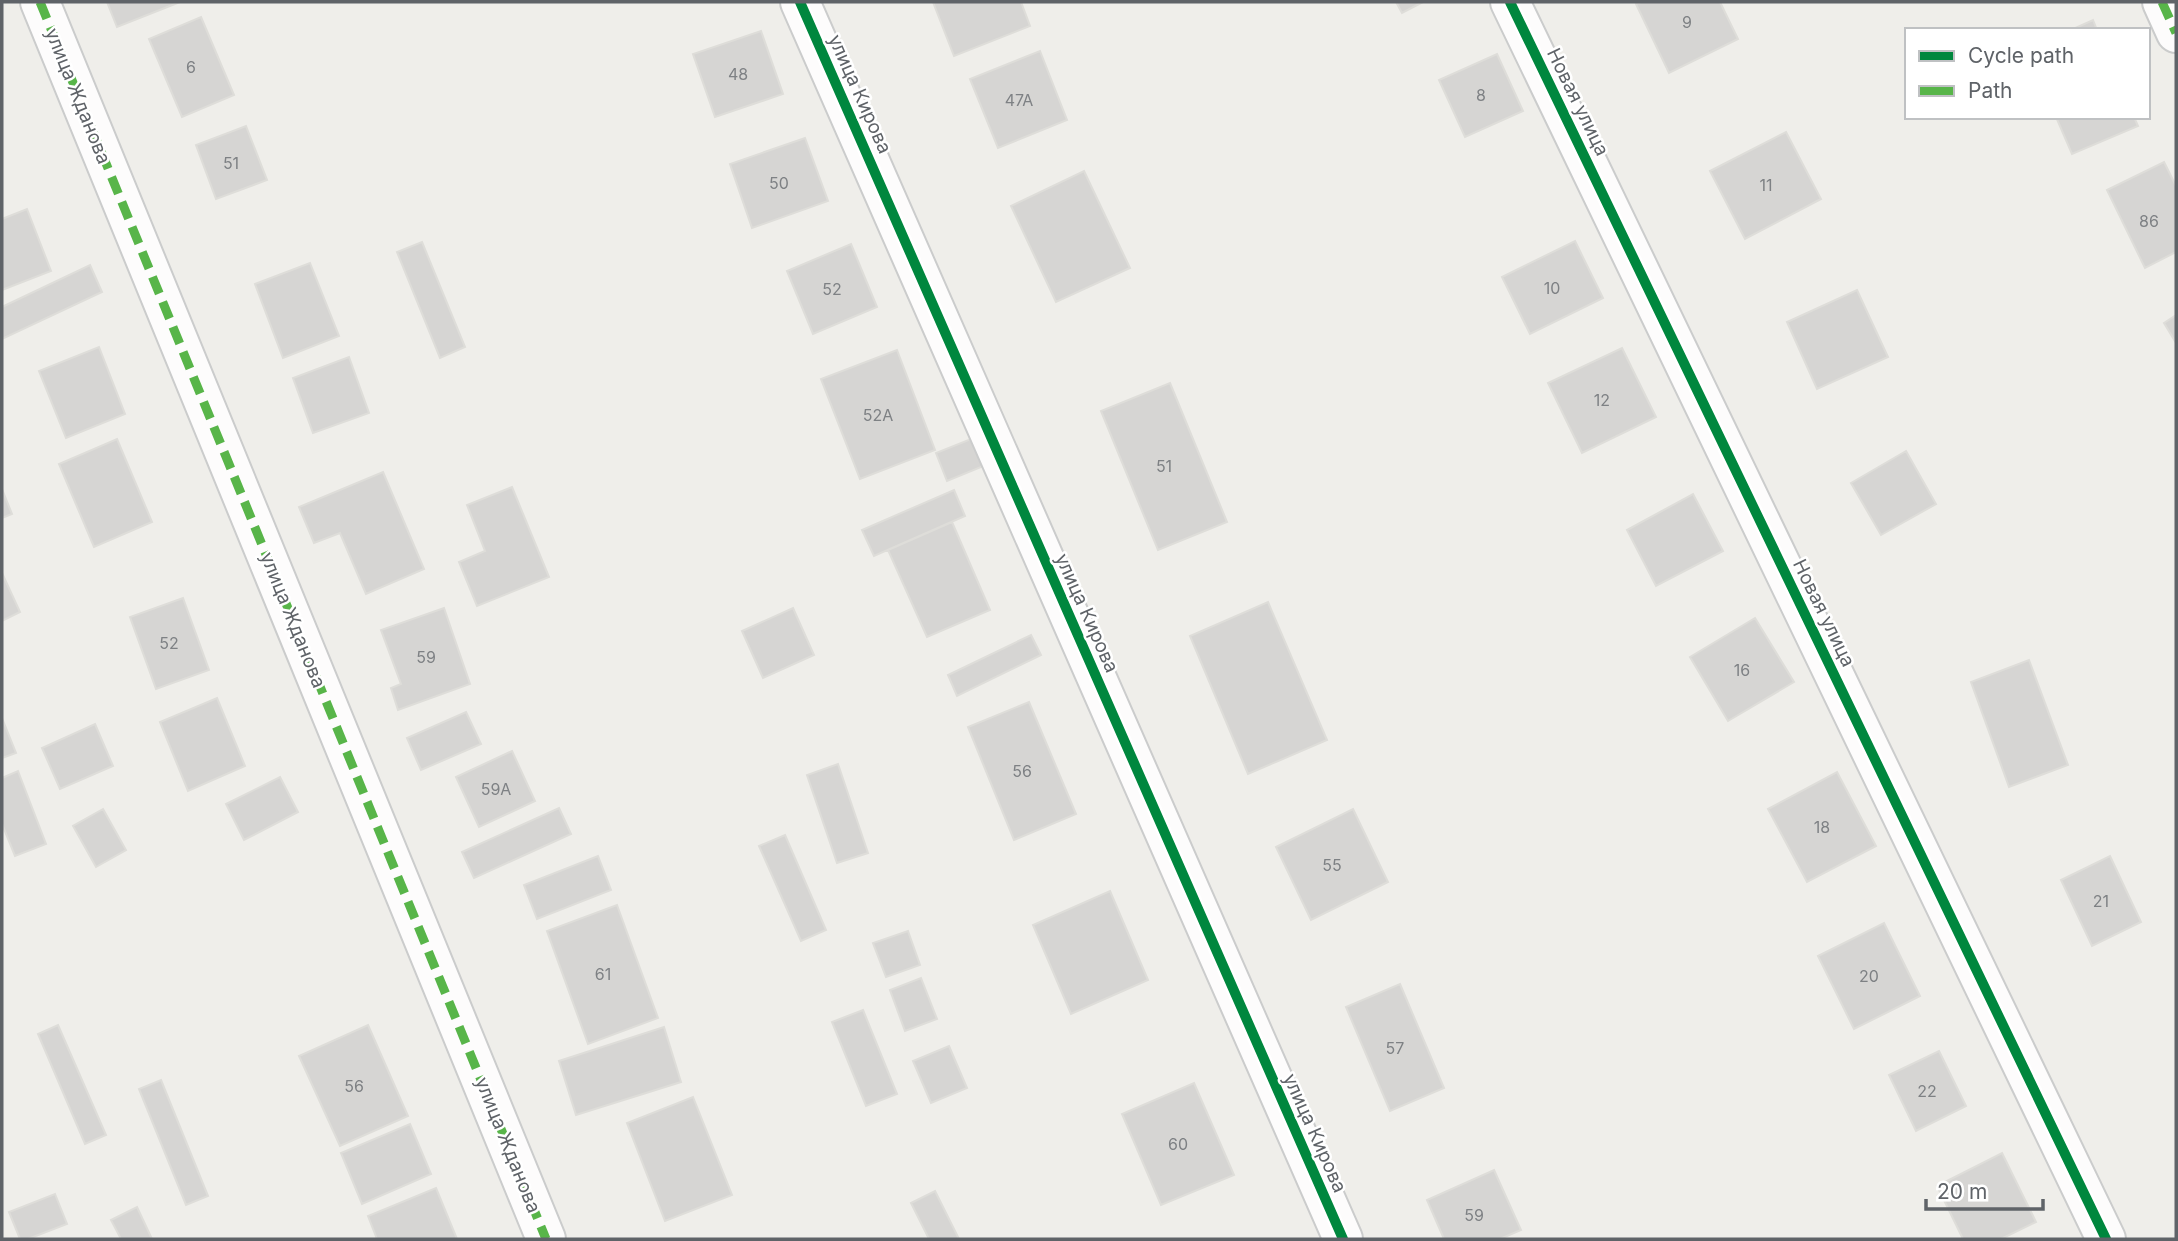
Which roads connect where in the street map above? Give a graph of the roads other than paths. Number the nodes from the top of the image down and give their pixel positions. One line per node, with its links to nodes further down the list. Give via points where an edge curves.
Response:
1 (40, 2): 6 (street, улица Жданова)
2 (800, 2): 7 (street, улица Кирова)
3 (1510, 2): 8 (street, Новая улица)
4 (2162, 2): 5 (street)
5 (2176, 33)
6 (546, 1239)
7 (1343, 1239)
8 (2106, 1239)

